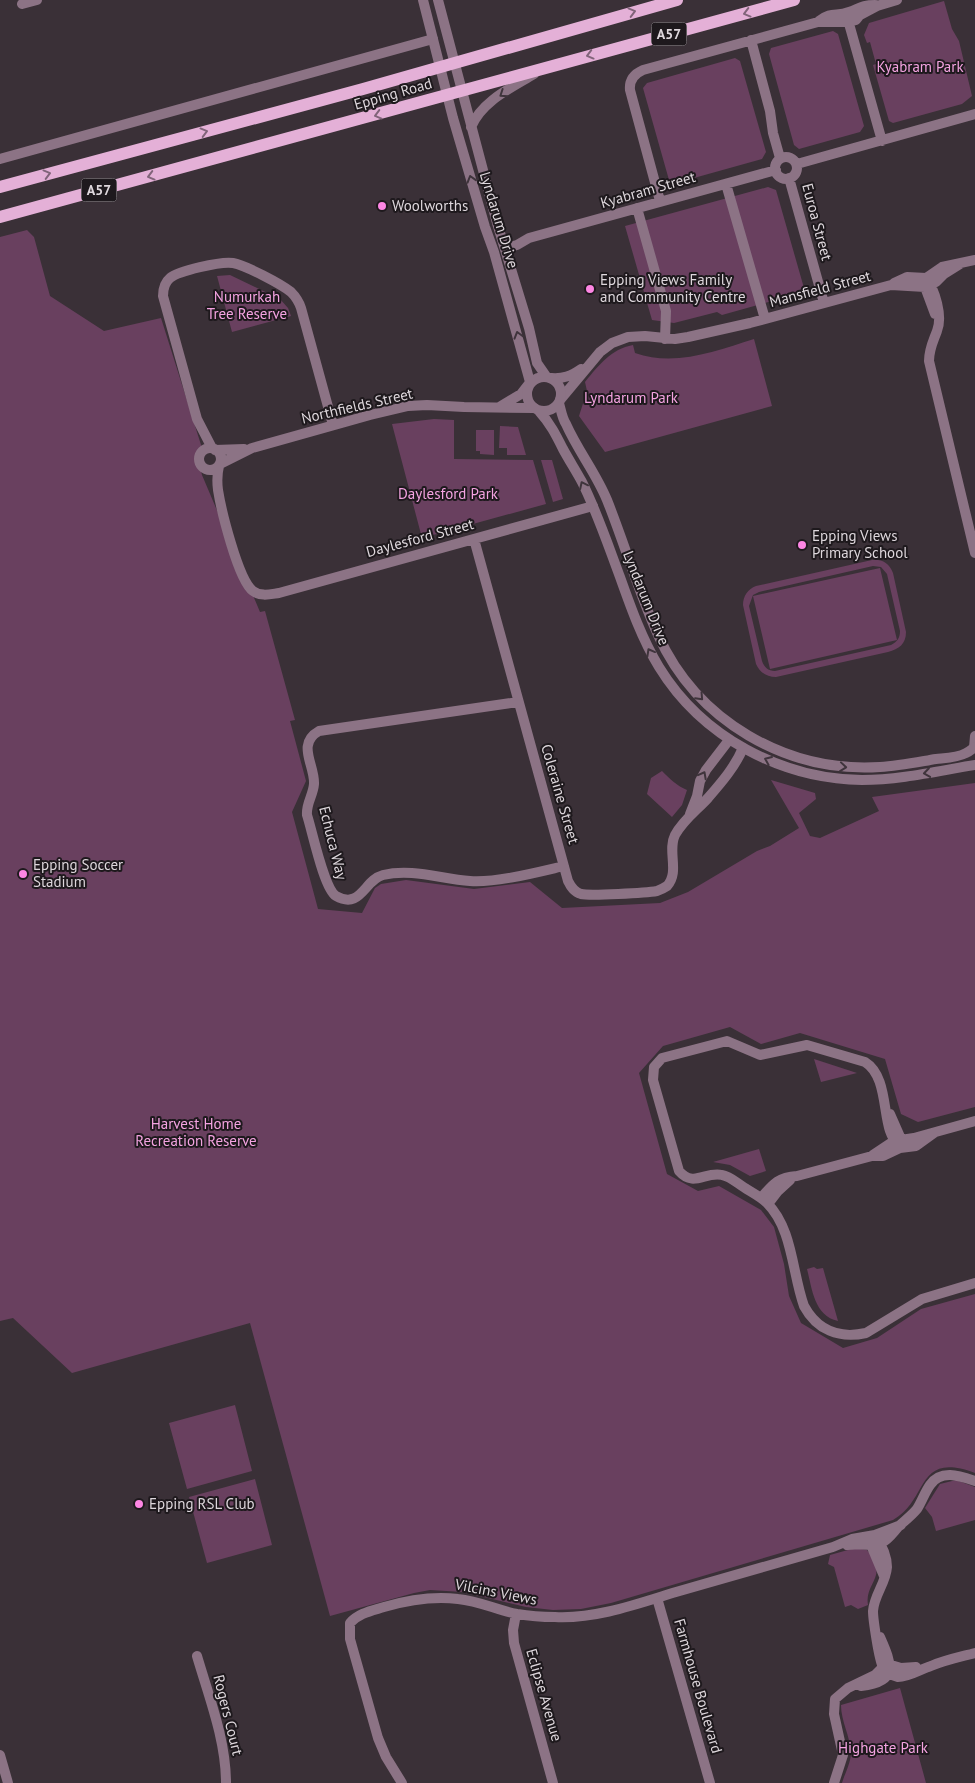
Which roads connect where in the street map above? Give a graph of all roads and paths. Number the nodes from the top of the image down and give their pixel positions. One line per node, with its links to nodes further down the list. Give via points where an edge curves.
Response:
1 (37, 0): 7 (street)
2 (423, 0): 10 (street, Lyndarum Drive)
3 (438, 0): 9 (street, Lyndarum Drive)
4 (677, 0): 12 (main road, Epping Road, one-way to 4)
5 (794, 0): 14 (main road, Epping Road / A57, one-way to 14)
6 (897, 0): 8 (street, via 877,6 856,20)
7 (22, 4)
8 (847, 18): 11 (street, via 818,22); 19 (street)
9 (447, 34): 10 (street); 12 (street, Lyndarum Drive)
10 (433, 39): 13 (street, Lyndarum Drive); 21 (street)
11 (751, 40): 20 (street, via 773,133); 27 (street, via 643,70 632,78 630,90)
12 (455, 62): 13 (main road, Epping Road); 15 (street, Lyndarum Drive)
13 (440, 67): 16 (street, Lyndarum Drive); 26 (main road, Epping Road, one-way to 13)
14 (543, 68): 15 (main road, Epping Road / A57); 18 (street, one-way to 18, via 481,110)
15 (463, 91): 16 (main road, Epping Road / A57); 18 (street, Lyndarum Drive)
16 (447, 96): 29 (main road, Epping Road / A57, one-way to 29); 31 (street, Lyndarum Drive, one-way to 16)
17 (975, 114): 19 (street)
18 (471, 127): 30 (street, Lyndarum Drive)
19 (882, 141): 22 (street)
20 (784, 157): 22 (street, via 793,159); 23 (street, via 776,164)
21 (0, 159)
22 (797, 164): 24 (street, via 797,171)
23 (776, 170): 24 (street, via 779,176); 25 (street, Kyabram Street)
24 (790, 178): 34 (street, Euroa Street)
25 (726, 184): 27 (street, Kyabram Street); 35 (street)
26 (0, 187)
27 (660, 201): 28 (street, Kyabram Street)
28 (637, 208): 30 (street, Kyabram Street, via 529,238 516,238); 36 (street, via 666,311)
29 (0, 217)
30 (505, 245): 31 (street, Kyabram Street); 38 (street, Lyndarum Drive, via 537,364)
31 (493, 248): 39 (street, Lyndarum Drive, one-way to 31)
32 (975, 260): 33 (street, Mansfield Street, via 942,267)
33 (927, 283): 34 (street, Mansfield Street, via 907,277 891,285); 53 (street, via 939,324 929,361)
34 (824, 303): 35 (street, Mansfield Street)
35 (765, 319): 36 (street, Mansfield Street, via 688,337)
36 (665, 339): 37 (street, Mansfield Street, via 636,336 620,339)
37 (588, 364): 38 (street, Mansfield Street, via 561,379); 40 (street, Mansfield Street)
38 (549, 377): 39 (street, via 537,377); 40 (street, via 560,387)
39 (529, 384): 41 (street, via 521,394); 42 (street, via 526,398)
40 (559, 402): 42 (street, via 550,410); 55 (street, Lyndarum Drive, one-way to 55, via 565,423 607,500 658,635 671,660 705,703)
41 (500, 407): 42 (street, Northfields Street); 44 (street, Northfields Street, via 408,406)
42 (537, 410): 51 (street, Lyndarum Drive, one-way to 42, via 552,428)
43 (197, 419): 44 (street, via 163,290 168,280 176,275 224,262 239,264 296,297); 46 (street); 47 (street)
44 (333, 425): 45 (street, Northfields Street)
45 (252, 448): 46 (street, Northfields Street); 48 (street, Northfields Street)
46 (214, 449): 47 (street); 48 (street, via 221,458)
47 (202, 451): 49 (street, via 198,462)
48 (219, 465): 49 (street, via 213,470); 50 (street)
49 (205, 470): 50 (street)
50 (220, 502): 52 (street, Daylesford Street, via 241,572 248,586 264,595)
51 (593, 506): 52 (street, Daylesford Street); 58 (street, Lyndarum Drive, one-way to 51, via 694,712 659,668 645,642)
52 (474, 539): 54 (street, Coleraine Street)
53 (975, 553)
54 (518, 702): 63 (street, Coleraine Street); 63 (street, Echuca Way, via 314,734 307,749 314,786 307,808 317,849 330,890 345,900 360,895 382,875 405,872 480,881)
55 (738, 730): 57 (street, Lyndarum Drive); 58 (street, Coleraine Street)
56 (975, 736): 60 (street)
57 (748, 737): 59 (street, Coleraine Street); 60 (street, Lyndarum Drive, one-way to 60, via 796,758 862,768 958,756)
58 (729, 740): 59 (street, Lyndarum Drive); 62 (street, Coleraine Street, one-way to 58, via 700,780)
59 (742, 748): 61 (street, Lyndarum Drive, one-way to 59, via 862,780 818,776); 62 (street, Coleraine Street, via 728,773)
60 (974, 748): 61 (street)
61 (975, 764)
62 (689, 817): 63 (street, Coleraine Street, via 674,837 674,870 668,884 661,889 579,894 571,888)
63 (564, 866)
64 (975, 1122): 65 (street, via 934,1133 916,1146)
65 (898, 1143): 66 (street, via 883,1156 784,1177 772,1184); 66 (street, via 890,1132 877,1075 865,1062 801,1045 760,1055 727,1041 659,1060 654,1067 654,1080 679,1171 692,1179 722,1175)
66 (764, 1201): 67 (street, via 775,1213 786,1236 804,1306 809,1316 826,1330 846,1336 866,1333 922,1299)
67 (975, 1283)
68 (975, 1482): 69 (street, Vilcins Views, via 951,1474 936,1479 915,1511)
69 (876, 1542): 70 (street, Vilcins Views, via 852,1538 833,1547); 74 (street, via 885,1554 887,1567 873,1611)
70 (658, 1598): 71 (street, Vilcins Views, via 584,1616); 80 (street, Farmhouse Boulevard)
71 (516, 1614): 78 (street, Vilcins Views, via 480,1603 416,1599 363,1613 350,1623 350,1639 378,1738); 79 (street, Eclipse Avenue, via 514,1643)
72 (975, 1654): 74 (street, via 932,1665)
73 (197, 1656): 77 (street, Rogers Court, via 221,1741)
74 (887, 1668): 81 (street, via 881,1682 848,1688 835,1699 843,1755)
75 (0, 1755): 76 (street)
76 (8, 1783)
77 (226, 1783)
78 (402, 1783)
79 (553, 1783)
80 (710, 1783)
81 (834, 1783)

